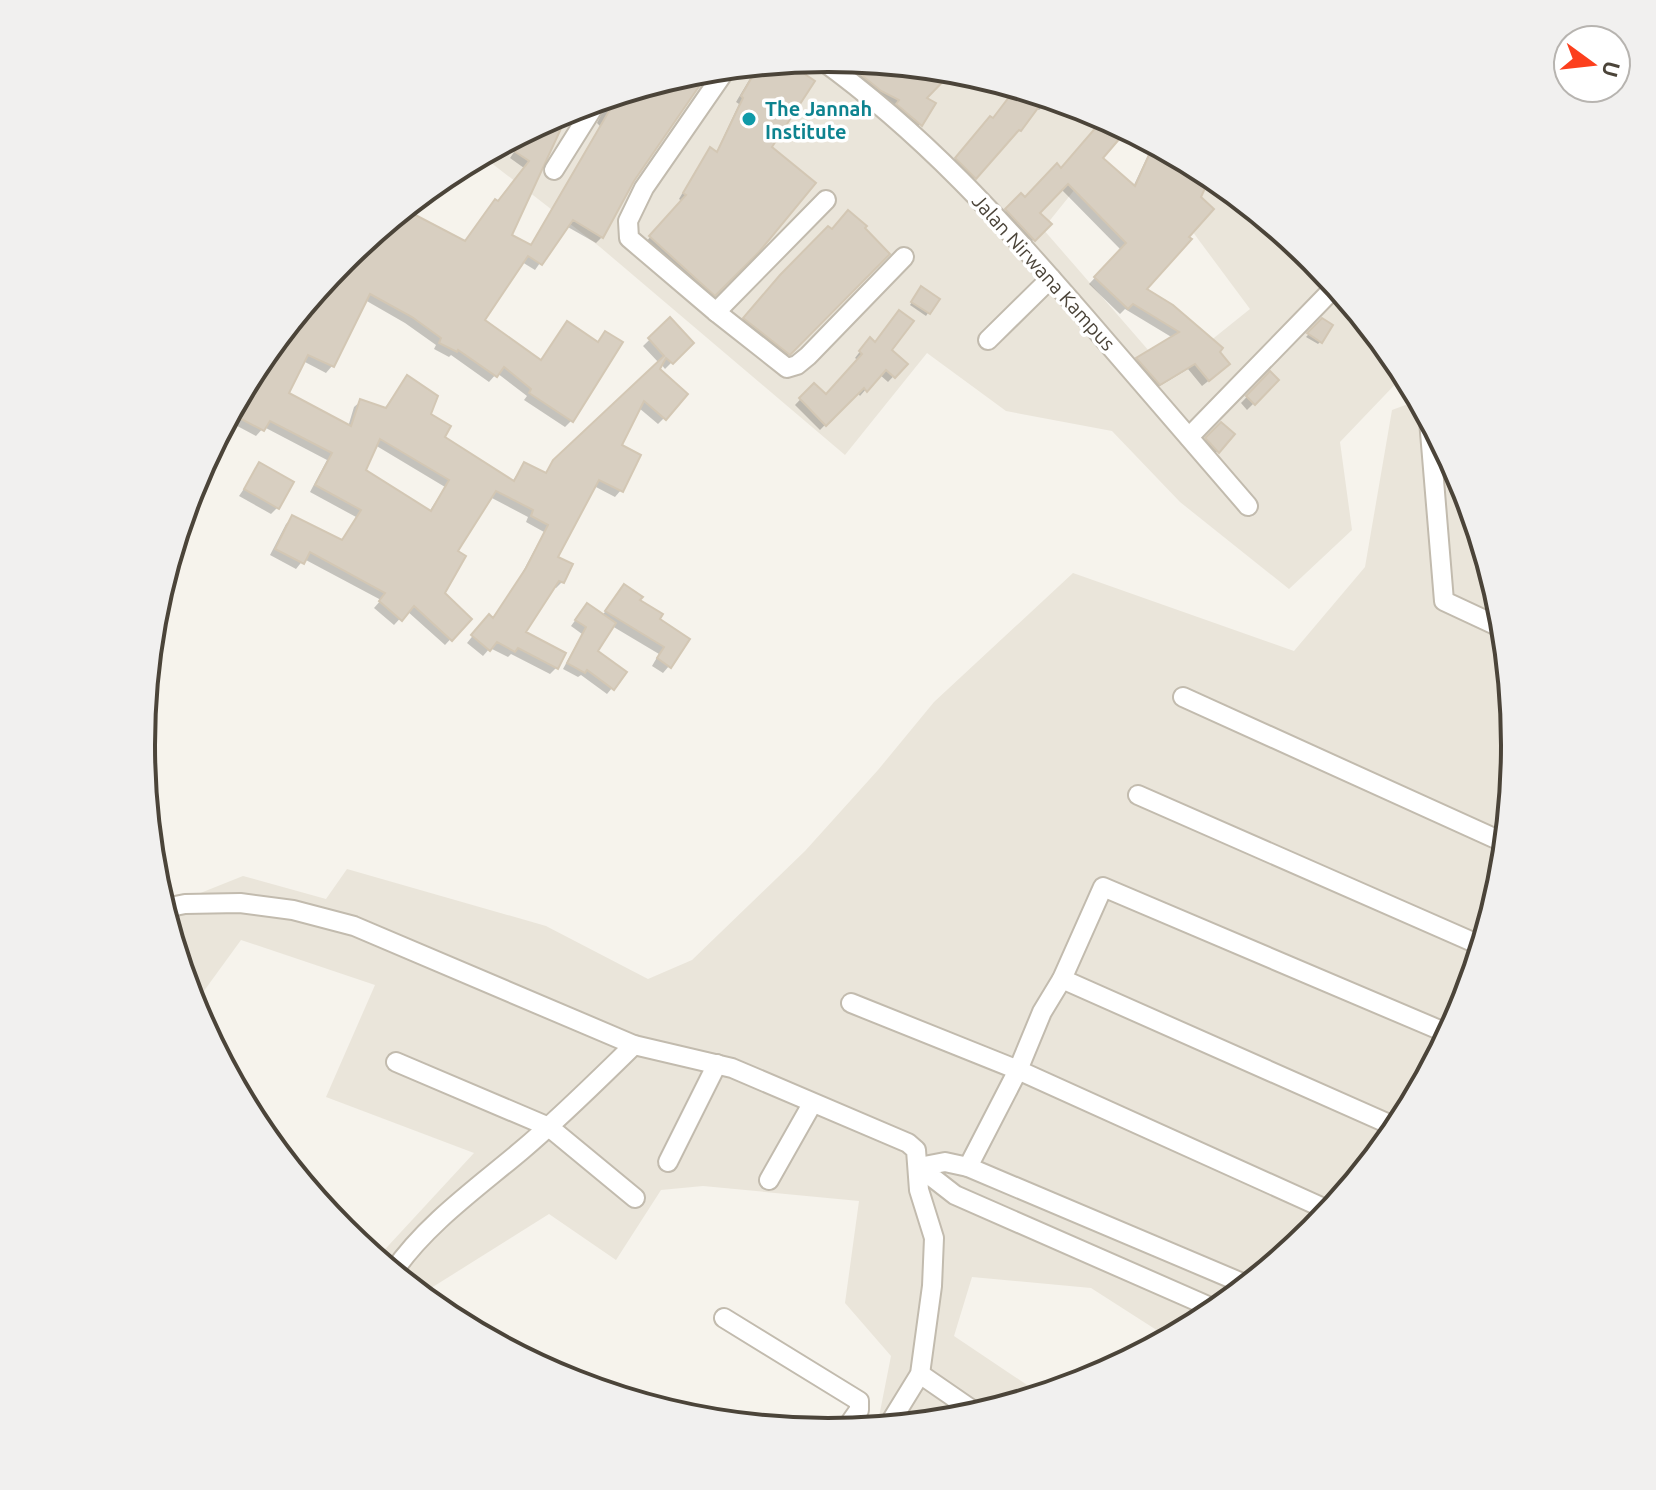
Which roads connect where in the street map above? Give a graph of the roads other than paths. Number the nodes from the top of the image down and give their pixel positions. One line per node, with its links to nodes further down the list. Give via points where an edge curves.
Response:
1 (839, 72): 7 (street, Jalan Nirwana Kampus, via 943,160)
2 (718, 82): 9 (street, via 644,188 627,230 629,238)
3 (587, 117): 4 (street)
4 (554, 170)
5 (826, 200): 9 (street)
6 (904, 257): 9 (street, via 793,367 782,367)
7 (1051, 278): 10 (street); 11 (street, Jalan Nirwana Kampus)
8 (1328, 294): 11 (street)
9 (716, 312)
10 (988, 340)
11 (1189, 437): 13 (street, Jalan Nirwana Kampus)
12 (1431, 445): 14 (street, via 1444,601)
13 (1248, 506)
14 (1489, 622)
15 (1183, 697): 17 (street)
16 (1138, 795): 19 (street)
17 (1494, 838)
18 (175, 906): 23 (street, via 240,903 354,926)
19 (1471, 941)
20 (1062, 979): 22 (street, via 1103,887); 26 (street); 28 (street)
21 (851, 1003): 26 (street)
22 (1438, 1029)
23 (634, 1045): 25 (street); 29 (street)
24 (396, 1062): 29 (street)
25 (717, 1064): 27 (street); 30 (street)
26 (1018, 1070): 32 (street); 35 (street)
27 (812, 1104): 31 (street, via 908,1143 916,1150); 33 (street)
28 (1386, 1122)
29 (549, 1127): 34 (street); 36 (street, via 442,1218)
30 (668, 1162)
31 (919, 1167): 32 (street, via 945,1162); 38 (street, via 955,1195); 40 (street, via 919,1190 934,1238)
32 (968, 1167): 37 (street)
33 (769, 1180)
34 (635, 1198)
35 (1318, 1206)
36 (399, 1263)
37 (1236, 1280)
38 (1203, 1304)
39 (724, 1318): 43 (street, via 859,1401)
40 (920, 1374): 41 (street); 42 (street)
41 (963, 1404)
42 (895, 1414)
43 (854, 1417)

